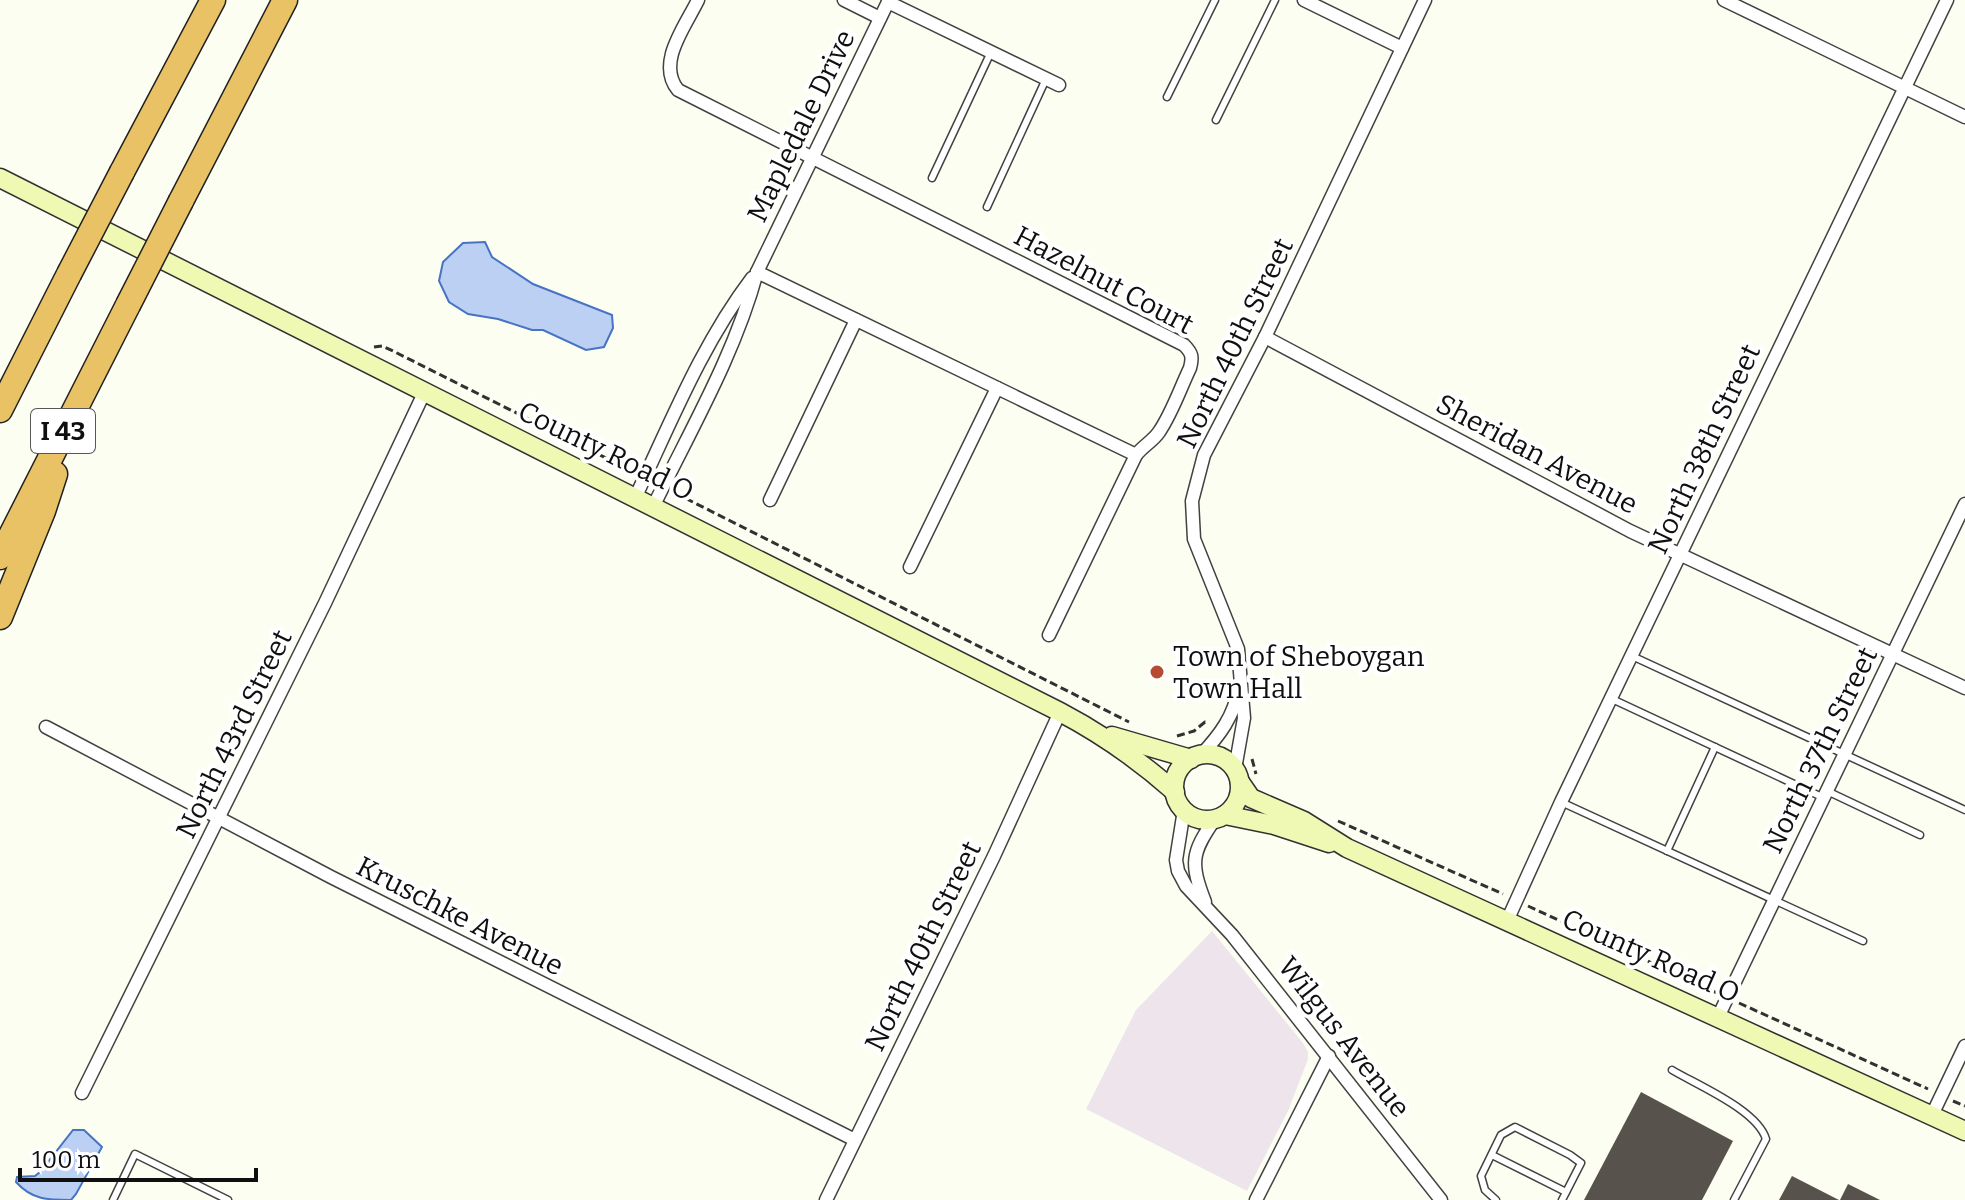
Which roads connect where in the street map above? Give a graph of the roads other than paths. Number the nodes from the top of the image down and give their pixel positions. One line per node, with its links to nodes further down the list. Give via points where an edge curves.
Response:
1 (213, 0): 28 (highway, I 43, bridge)
2 (285, 0): 32 (highway, I 43, bridge)
3 (698, 0): 21 (street, Hazelnut Court, via 668,61 671,81 684,94)
4 (844, 0): 12 (street)
5 (1215, 0): 18 (lane)
6 (1275, 0): 20 (lane)
7 (1304, 0): 13 (street)
8 (1425, 0): 13 (street, North 40th Street)
9 (1724, 0): 17 (street)
10 (1947, 0): 17 (street, North 38th Street)
11 (888, 1): 12 (street, Mapledale Drive); 14 (street)
12 (880, 18): 21 (street, Mapledale Drive)
13 (1402, 48): 27 (street, North 40th Street)
14 (991, 52): 15 (street); 23 (lane)
15 (1046, 79): 16 (street); 24 (lane)
16 (1059, 85)
17 (1905, 86): 19 (street); 39 (street, North 38th Street)
18 (1167, 97)
19 (1965, 117)
20 (1216, 120)
21 (813, 156): 25 (street, Mapledale Drive); 34 (street, Hazelnut Court, via 1184,345 1193,358 1190,368 1164,425)
22 (0, 178): 30 (street, County Road O)
23 (932, 178)
24 (987, 207)
25 (757, 272): 26 (street); 35 (street, Mapledale Drive, via 708,344); 38 (street, Mapledale Drive, via 732,347)
26 (856, 320): 29 (street); 36 (street)
27 (1265, 337): 39 (street, Sheridan Avenue); 46 (street, North 40th Street, via 1204,455 1192,501 1194,539 1238,649)
28 (19, 373): 31 (highway); 33 (highway, I 43)
29 (997, 388): 34 (street); 41 (street)
30 (424, 393): 35 (street, County Road O); 62 (street, North 43rd Street)
31 (0, 402)
32 (77, 402): 40 (highway, I 43); 42 (highway, via 43,511)
33 (0, 410)
34 (1136, 455): 43 (street, Hazelnut Court)
35 (636, 496): 38 (street, County Road O)
36 (770, 500)
37 (1965, 504): 44 (street, North 37th Street)
38 (654, 505): 49 (street, County Road O)
39 (1680, 556): 44 (street, Sheridan Avenue); 45 (street, North 38th Street)
40 (0, 557)
41 (910, 567)
42 (0, 617)
43 (1049, 635)
44 (1893, 655): 47 (street, Sheridan Avenue); 53 (street, North 37th Street)
45 (1632, 656): 48 (street, North 38th Street); 53 (lane)
46 (1240, 681): 54 (street, via 1221,733); 55 (street, North 40th Street)
47 (1965, 688)
48 (1612, 699): 52 (lane); 58 (street, North 38th Street)
49 (1060, 712): 51 (street, County Road O); 77 (street, North 40th Street)
50 (46, 727): 62 (street, Kruschke Avenue)
51 (1094, 730): 54 (street); 56 (street, County Road O)
52 (1715, 747): 57 (lane); 65 (lane)
53 (1845, 755): 57 (street, North 37th Street); 60 (lane)
54 (1196, 757): 55 (street, via 1220,757); 56 (street, via 1178,773)
55 (1244, 776): 61 (street, via 1237,801); 64 (street, County Road O, via 1251,798 1304,821)
56 (1175, 792): 59 (street)
57 (1825, 795): 63 (lane); 66 (street, North 37th Street)
58 (1561, 802): 65 (lane); 68 (street, North 38th Street)
59 (1184, 810): 61 (street, via 1204,820); 67 (street, Wilgus Avenue, via 1176,866 1186,886)
60 (1965, 810)
61 (1220, 817): 64 (street, County Road O, via 1274,825); 67 (street, Wilgus Avenue, via 1201,839 1194,859)
62 (218, 819): 74 (street, North 43rd Street); 77 (street, Kruschke Avenue)
63 (1920, 835)
64 (1347, 848): 68 (street, County Road O)
65 (1667, 851): 66 (lane)
66 (1774, 900): 69 (lane); 70 (street, North 37th Street)
67 (1207, 905): 72 (street, Wilgus Avenue)
68 (1507, 921): 70 (street, County Road O)
69 (1863, 941)
70 (1718, 1017): 75 (street, County Road O)
71 (1965, 1046): 75 (street)
72 (1329, 1056): 83 (street); 84 (street, Wilgus Avenue)
73 (1672, 1070): 87 (lane, via 1752,1117 1763,1129 1766,1139)
74 (82, 1093)
75 (1932, 1115): 76 (street, County Road O)
76 (1965, 1131)
77 (855, 1140): 82 (street, North 40th Street)
78 (1492, 1155): 79 (lane); 79 (lane, via 1501,1135 1515,1127 1581,1163); 85 (lane, via 1481,1176)
79 (1566, 1192): 86 (lane)
80 (113, 1200): 81 (lane, via 135,1154)
81 (228, 1200)
82 (826, 1200)
83 (1256, 1200)
84 (1441, 1200)
85 (1496, 1200)
86 (1562, 1200)
87 (1734, 1200)

